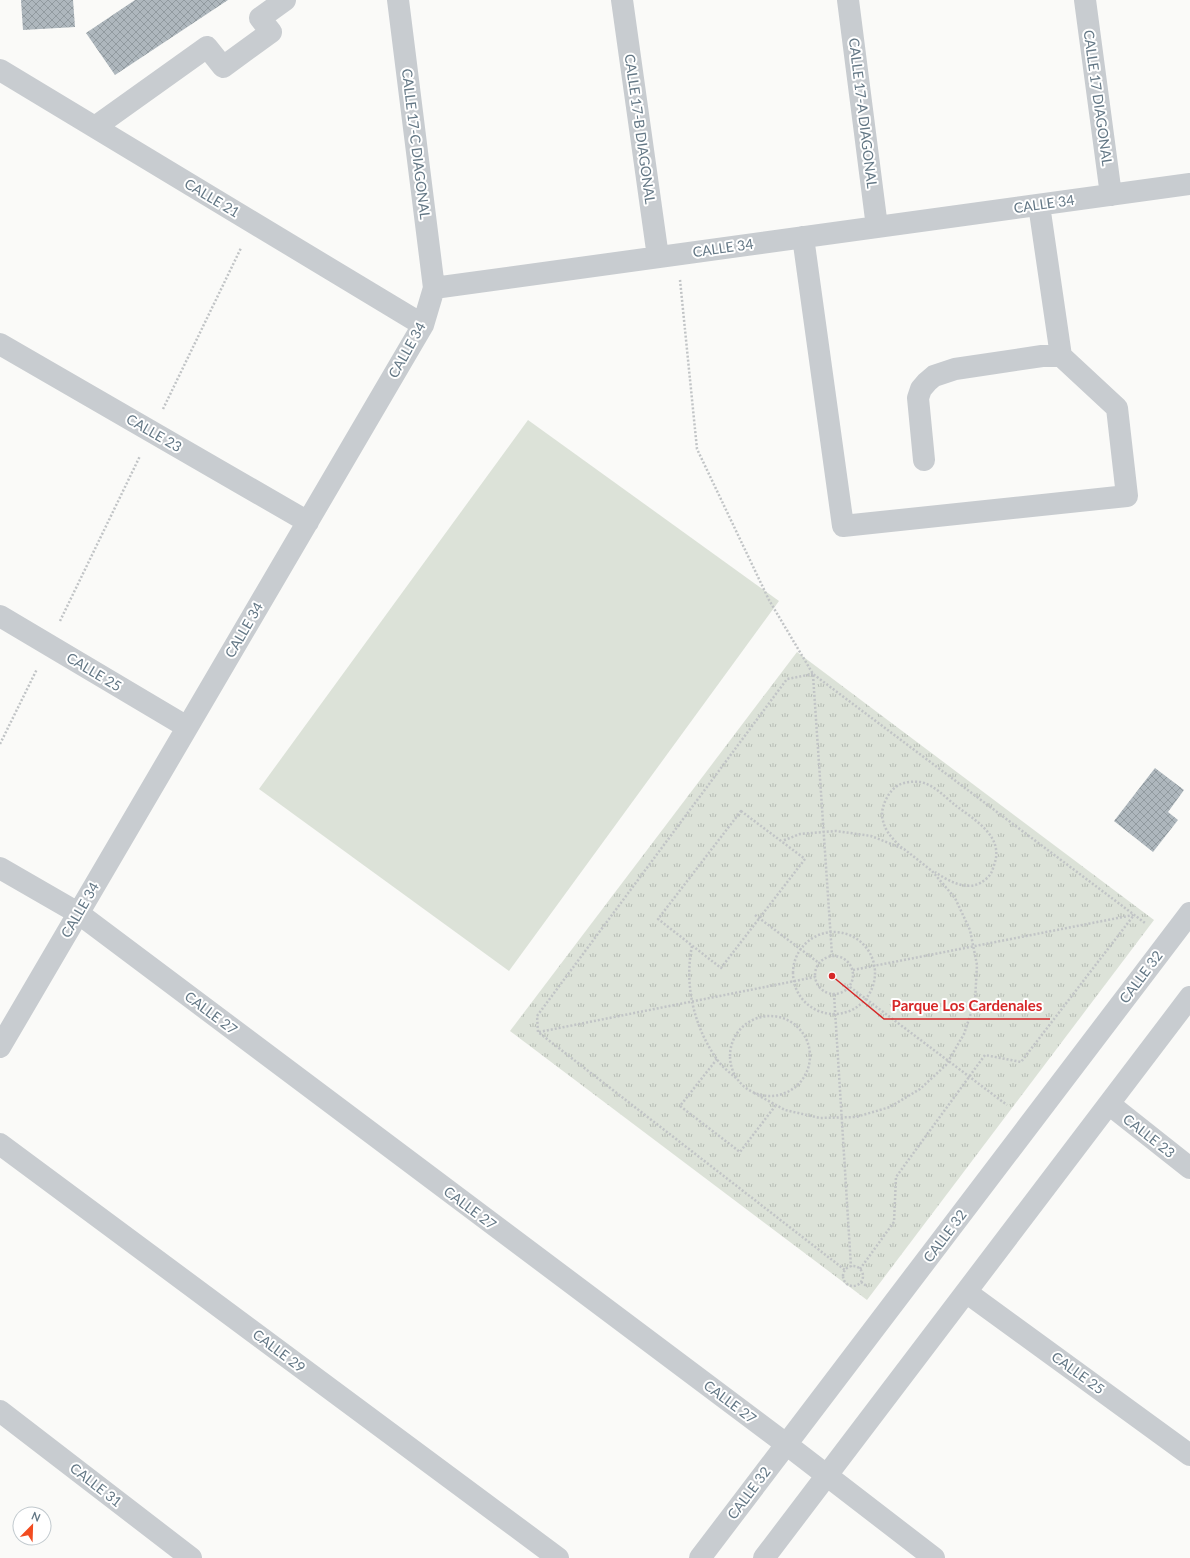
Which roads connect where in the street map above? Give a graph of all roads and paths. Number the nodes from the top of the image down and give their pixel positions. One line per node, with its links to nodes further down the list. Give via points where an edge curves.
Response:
1 (285, 0): 7 (street, via 260,18 271,32 222,67 207,47)
2 (398, 0): 16 (street, CALLE 17-C DIAGONAL)
3 (622, 0): 14 (street, CALLE 17-B DIAGONAL)
4 (848, 0): 11 (street, CALLE 17-A DIAGONAL)
5 (1085, 0): 9 (street, CALLE 17 DIAGONAL)
6 (0, 70): 7 (street, CALLE 21)
7 (95, 127): 17 (street, CALLE 21)
8 (1190, 184): 9 (street, CALLE 34)
9 (1111, 195): 10 (street, CALLE 34)
10 (1039, 205): 11 (street, CALLE 34); 19 (street)
11 (877, 227): 12 (street, CALLE 34)
12 (803, 237): 14 (street, CALLE 34); 19 (street, via 843,526 1127,496 1117,408)
13 (243, 243): 20 (path)
14 (658, 257): 16 (street, CALLE 34)
15 (679, 276): 27 (path, via 697,449 769,600)
16 (434, 288): 17 (street, CALLE 34)
17 (423, 325): 23 (street, CALLE 34)
18 (0, 344): 23 (street, CALLE 23)
19 (1061, 356): 22 (street, via 1042,356 964,367 934,376 926,382 918,398)
20 (160, 415)
21 (142, 451): 25 (path)
22 (924, 460)
23 (308, 522): 28 (street, CALLE 34)
24 (0, 616): 28 (street, CALLE 25)
25 (59, 623)
26 (38, 666): 29 (path)
27 (813, 674): 30 (path); 38 (path); 57 (path, via 787,679 537,1016)
28 (187, 727): 35 (street, CALLE 34)
29 (0, 744)
30 (823, 832): 31 (path, via 800,834); 32 (path, via 836,831 871,836); 41 (path)
31 (782, 841): 39 (path, via 805,859); 42 (path, via 741,811 658,919)
32 (904, 849): 34 (path); 34 (path, via 889,835 882,820 883,810 888,795 899,785 920,782 932,787 990,833 996,847 993,871 987,879 969,887 945,879)
33 (0, 868): 35 (street, CALLE 27)
34 (932, 870): 43 (path, via 955,898 970,930)
35 (78, 913): 58 (street, CALLE 34); 77 (street, CALLE 27)
36 (1190, 913): 77 (street, CALLE 32)
37 (755, 915): 39 (path)
38 (1134, 915): 40 (path); 43 (path); 61 (path, via 1021,1062 985,1055)
39 (759, 918): 42 (path, via 721,968); 44 (path)
40 (1145, 923)
41 (830, 933): 44 (path, via 821,934); 45 (path); 47 (path, via 848,934 859,941 868,951)
42 (692, 946): 55 (path)
43 (973, 946): 47 (path); 60 (path, via 977,965 975,1000 964,1034)
44 (800, 949): 46 (path); 50 (path, via 795,961)
45 (832, 955): 46 (path); 48 (path, via 845,958)
46 (819, 963): 49 (path, via 814,971)
47 (874, 966): 48 (path); 54 (path, via 875,977 871,991)
48 (853, 970): 51 (path)
49 (814, 977): 50 (path); 52 (path, via 821,989)
50 (794, 982): 55 (path); 56 (path, via 802,998 811,1007 824,1013)
51 (850, 987): 52 (path); 54 (path)
52 (834, 994): 56 (path)
53 (1190, 997): 64 (street)
54 (865, 998): 56 (path, via 852,1010); 60 (path)
55 (692, 1002): 57 (path); 59 (path, via 699,1028)
56 (835, 1014): 67 (path)
57 (538, 1032): 72 (path)
58 (0, 1047)
59 (717, 1059): 62 (path); 65 (path, via 680,1106 740,1152)
60 (948, 1061): 61 (path); 67 (path, via 920,1089 890,1107 856,1117)
61 (970, 1077): 66 (path); 71 (path, via 896,1177 894,1222)
62 (742, 1084): 63 (path); 63 (path, via 734,1074 731,1048 744,1026 755,1019 768,1016 793,1023 802,1032 808,1044 810,1057 805,1076 792,1090 780,1095)
63 (754, 1093): 65 (path)
64 (1109, 1104): 69 (street, CALLE 23); 75 (street)
65 (776, 1105): 67 (path, via 785,1110 820,1118)
66 (1007, 1105)
67 (842, 1117): 70 (path)
68 (0, 1144): 81 (street, CALLE 29)
69 (1190, 1168)
70 (851, 1267): 71 (path); 72 (path)
71 (860, 1269): 73 (path, via 863,1275)
72 (845, 1270): 73 (path, via 843,1276 847,1284 854,1286)
73 (861, 1282): 74 (path)
74 (868, 1287)
75 (966, 1292): 78 (street, CALLE 25); 79 (street)
76 (0, 1411): 80 (street, CALLE 31)
77 (786, 1444): 79 (street, CALLE 27); 82 (street, CALLE 32)
78 (1190, 1455)
79 (826, 1477): 83 (street); 84 (street, CALLE 27)
80 (191, 1558)
81 (558, 1558)
82 (700, 1558)
83 (764, 1558)
84 (934, 1558)

